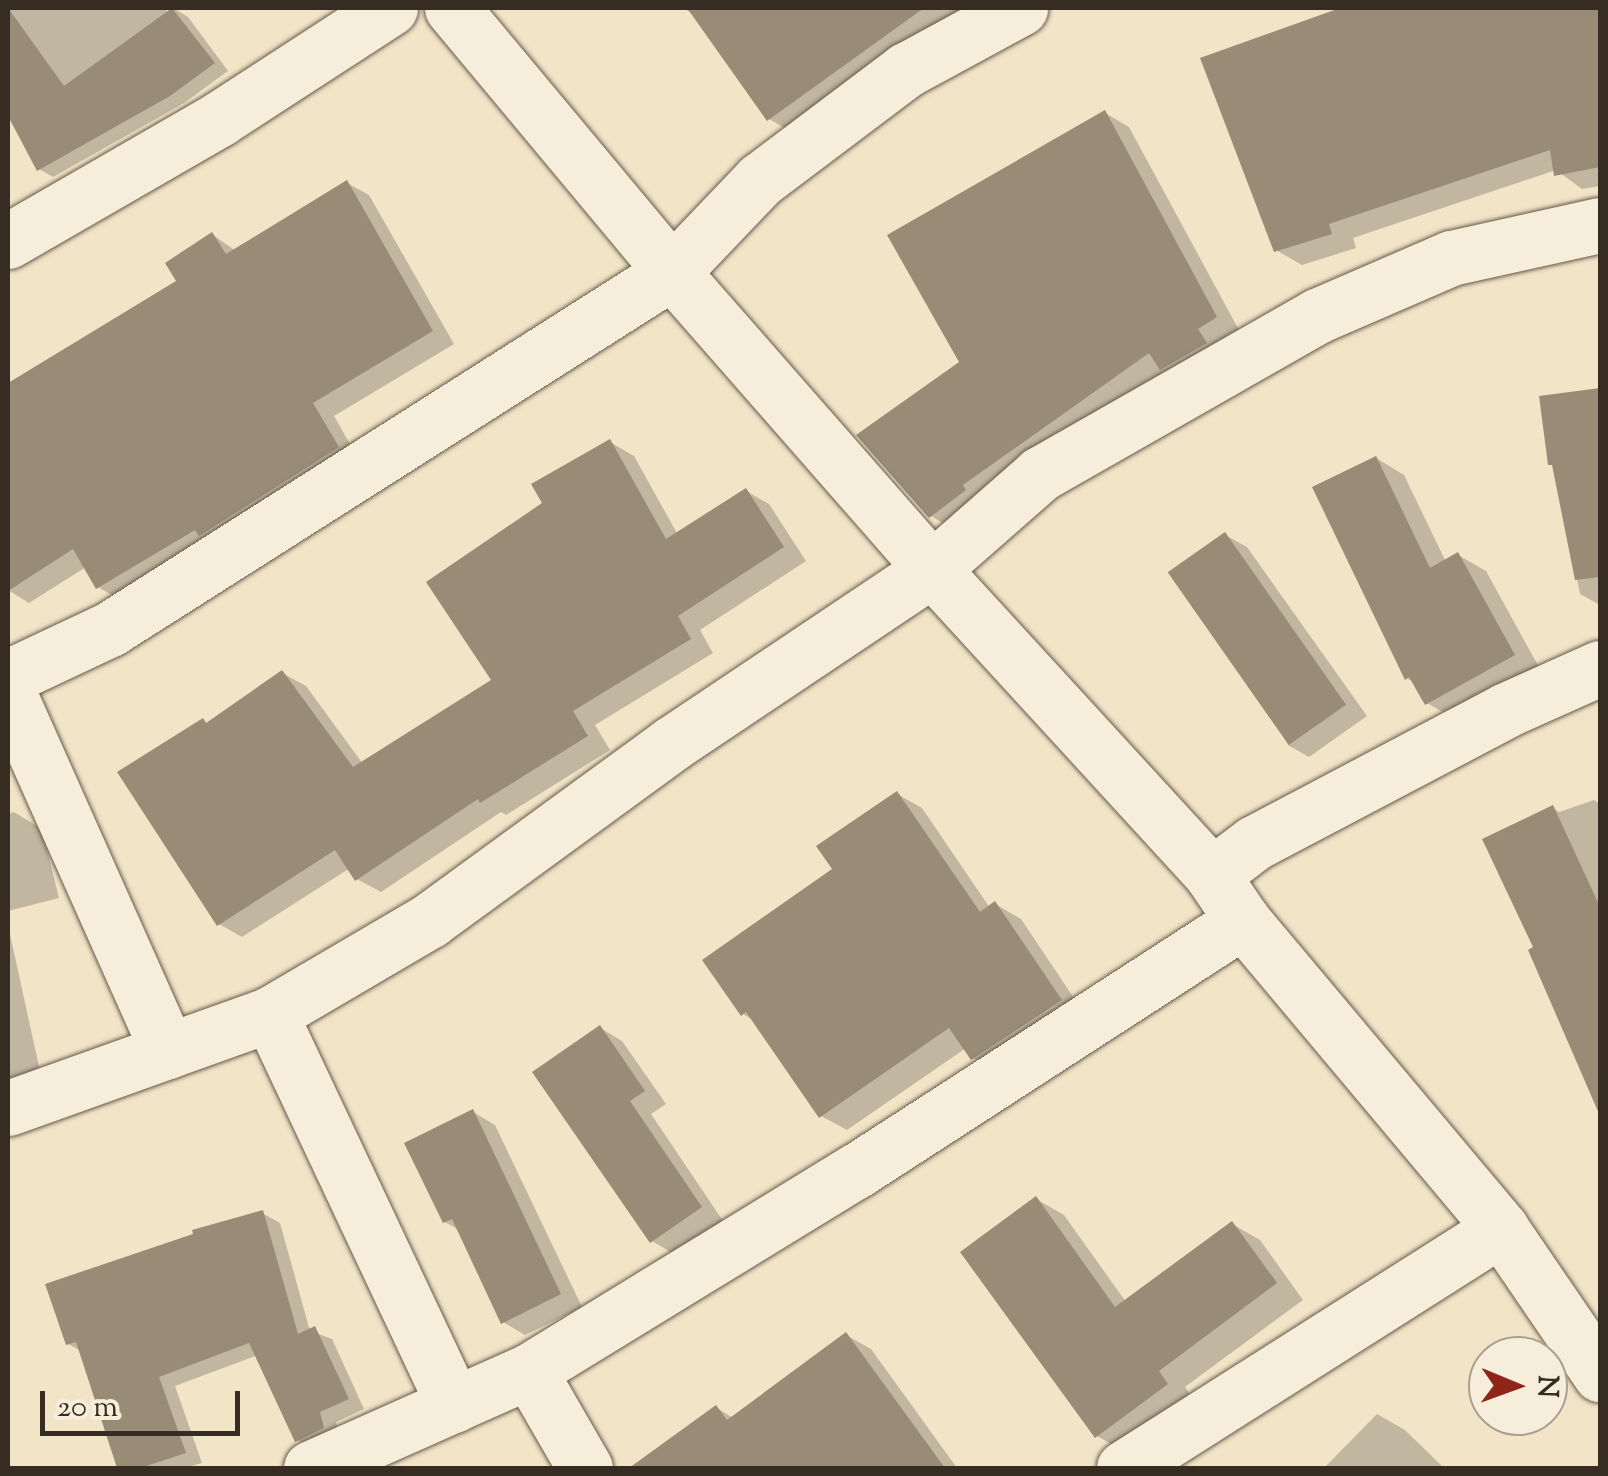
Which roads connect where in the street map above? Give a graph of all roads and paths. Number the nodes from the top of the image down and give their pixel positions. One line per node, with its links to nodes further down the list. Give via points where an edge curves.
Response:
1 (390, 8): 5 (street, via 219,119)
2 (452, 8): 6 (street)
3 (1020, 8): 6 (street, via 906,70 760,180)
4 (1600, 225): 7 (street, via 1452,258 1317,316 1040,474)
5 (8, 241)
6 (672, 272): 7 (street); 9 (street, via 110,629)
7 (932, 569): 11 (street); 13 (street, via 671,744 430,920)
8 (1600, 668): 11 (street, via 1254,843)
9 (8, 678)
10 (8, 692): 14 (street)
11 (1212, 875): 12 (street)
12 (1243, 921): 16 (street); 17 (street, via 856,1171)
13 (270, 1014): 14 (street); 19 (street)
14 (168, 1051): 15 (street)
15 (8, 1108)
16 (1500, 1229): 18 (street); 22 (street)
17 (528, 1370): 19 (street); 21 (street)
18 (1600, 1374)
19 (454, 1405): 20 (street)
20 (311, 1468)
21 (584, 1468)
22 (1124, 1468)

